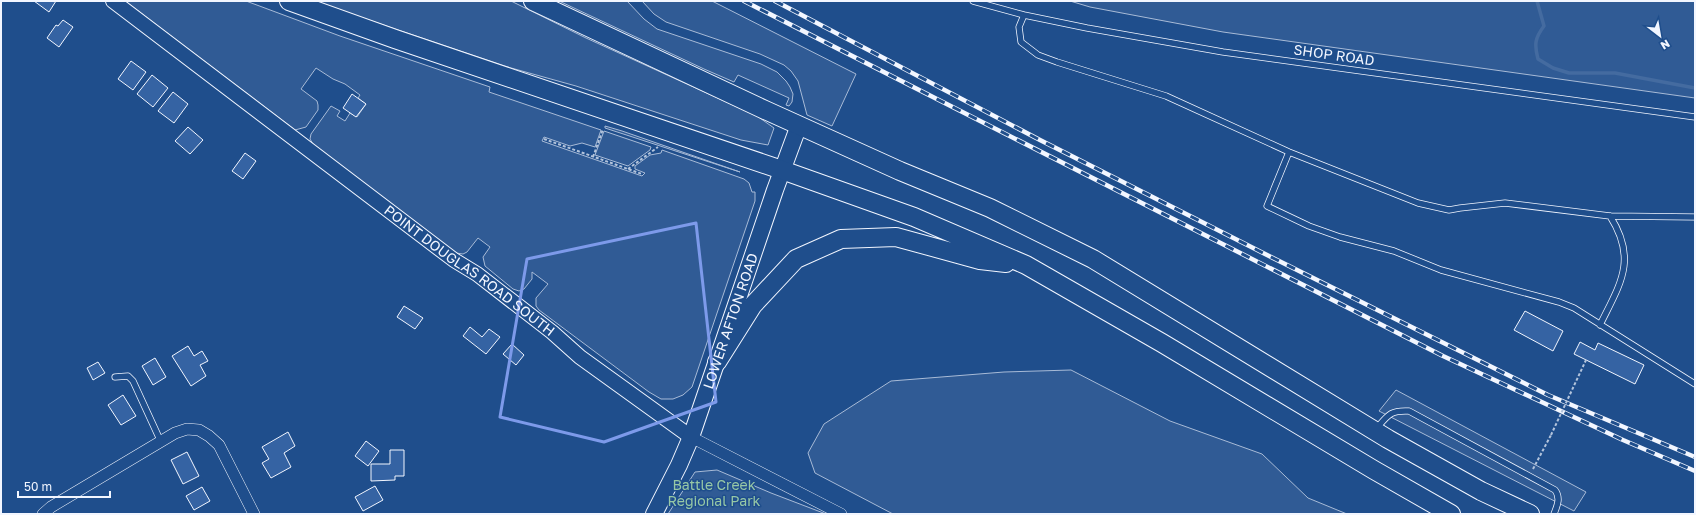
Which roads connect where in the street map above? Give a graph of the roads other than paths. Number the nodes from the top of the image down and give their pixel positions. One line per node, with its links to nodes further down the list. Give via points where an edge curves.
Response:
1 (113, 1): 18 (street, POINT DOUGLAS ROAD SOUTH, via 454,260 477,274 580,357)
2 (289, 1): 9 (highway)
3 (533, 1): 7 (highway)
4 (973, 1): 5 (lane, SHOP ROAD)
5 (1024, 15): 6 (lane, SHOP ROAD, via 1223,52); 8 (lane, via 1019,27 1021,42 1038,55 1166,96)
6 (1695, 117)
7 (799, 125): 9 (main road, LOWER AFTON ROAD); 17 (highway, via 990,208 1092,258)
8 (1289, 152): 10 (lane, via 1418,203 1449,210 1505,203); 13 (lane, via 1267,206 1340,237 1394,251 1441,270 1559,302 1574,308)
9 (782, 170): 12 (highway, via 914,217); 14 (main road, LOWER AFTON ROAD)
10 (1610, 216): 11 (lane); 13 (lane, via 1624,242 1626,261 1623,274)
11 (1695, 218)
12 (1026, 265): 14 (highway, via 980,260 896,237 841,239 796,259 753,305); 24 (highway)
13 (1600, 325): 16 (lane)
14 (717, 362): 18 (main road, LOWER AFTON ROAD)
15 (114, 377): 19 (lane, via 128,376 133,381)
16 (1695, 384)
17 (1374, 430): 25 (highway, via 1482,491); 26 (lane, via 1396,410 1409,411 1555,490 1558,502)
18 (691, 437): 22 (main road, LOWER AFTON ROAD); 23 (street, POINT DOUGLAS ROAD SOUTH)
19 (161, 442): 20 (street); 21 (street, via 187,429 199,430 209,436 219,445)
20 (43, 514)
21 (254, 514)
22 (654, 514)
23 (841, 514)
24 (1451, 514)
25 (1530, 514)
26 (1554, 514)

